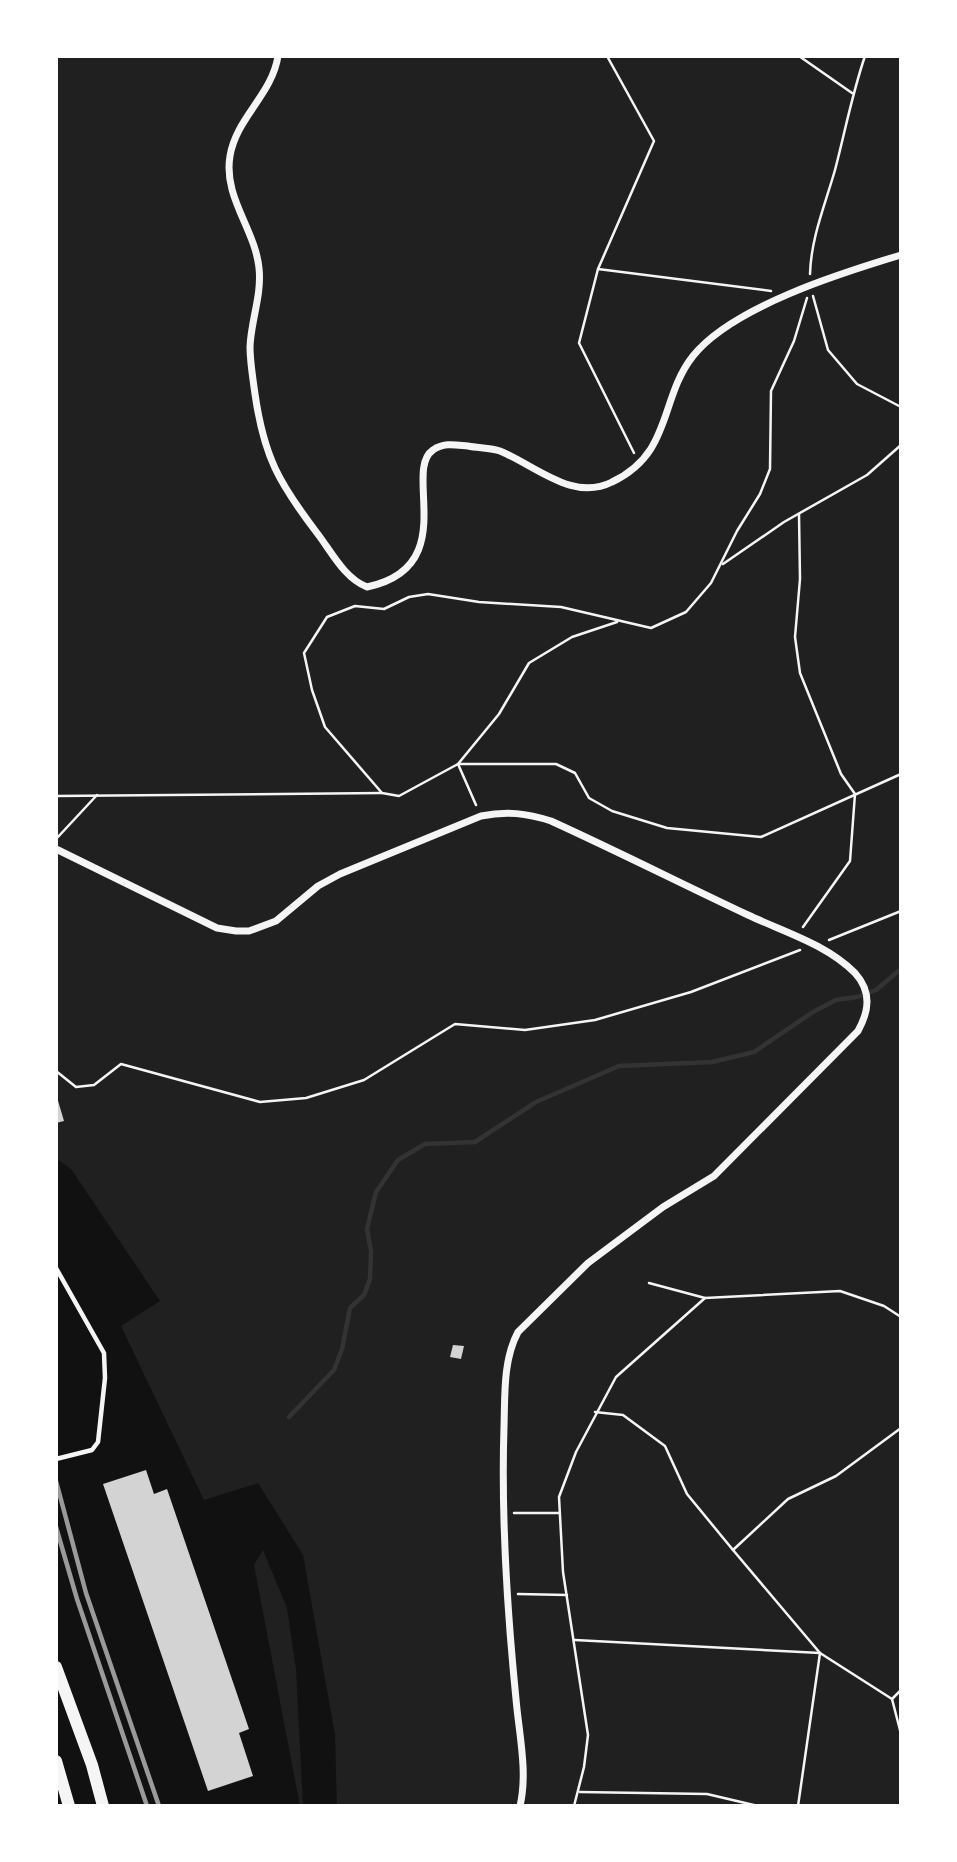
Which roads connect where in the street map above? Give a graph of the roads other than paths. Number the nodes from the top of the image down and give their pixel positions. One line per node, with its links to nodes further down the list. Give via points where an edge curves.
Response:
1 (278, 56): 2 (street, via 271,82 233,142 229,168 260,269 250,350 259,426 289,494 348,575 367,587 397,575 419,546 425,523 422,469 429,453 440,446 498,450 575,488 593,490 627,475 639,463 664,425 681,373 700,348 730,325 842,272)
2 (901, 255)
3 (56, 849): 10 (street, via 217,928 249,931 285,915 318,886 340,874 481,816 505,811 551,821 816,944 855,974 865,991 867,1015 858,1031 714,1176 663,1206 588,1264 518,1332 505,1388 502,1513 521,1750)
4 (56, 1268): 5 (lane, via 104,1353 105,1378 98,1442 92,1450)
5 (56, 1459)
6 (56, 1667): 9 (main road)
7 (56, 1761): 8 (main road)
8 (69, 1806)
9 (103, 1806)
10 (520, 1806)

